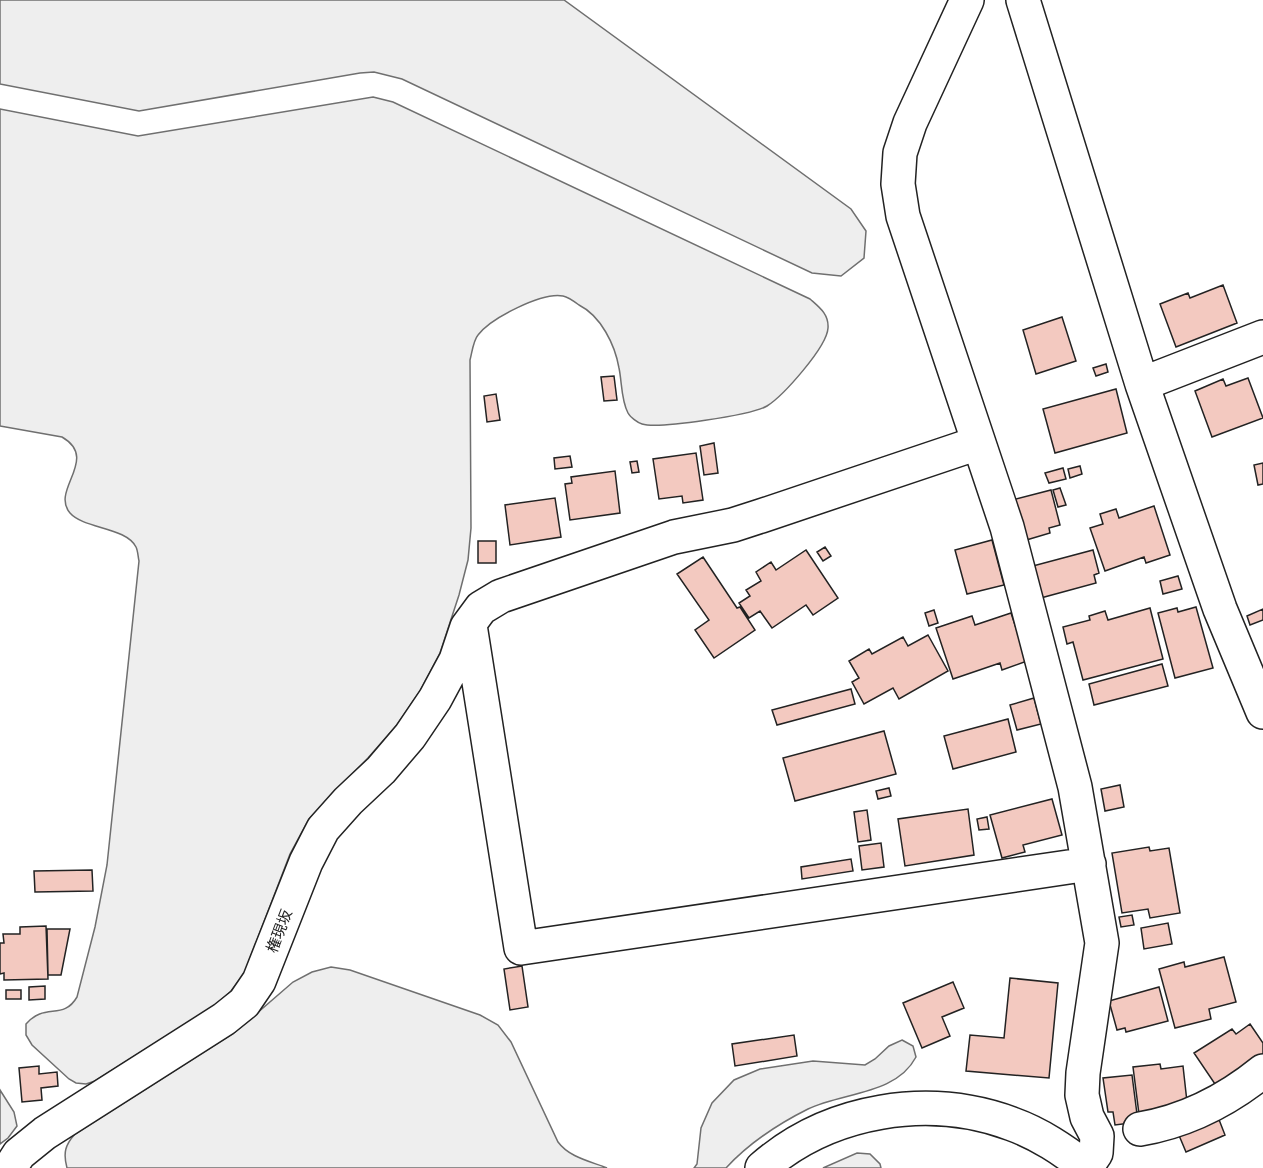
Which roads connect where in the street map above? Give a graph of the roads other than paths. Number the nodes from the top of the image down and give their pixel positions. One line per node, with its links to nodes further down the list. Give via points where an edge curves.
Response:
1 (967, 0): 5 (street, via 910,123 900,153 898,184 903,216)
2 (1023, 0): 4 (street)
3 (1263, 337): 4 (street)
4 (1142, 384): 7 (street, via 1224,619)
5 (978, 443): 6 (street, via 762,516 674,537 501,596 481,608); 8 (street, via 1006,527 1072,776)
6 (470, 623): 8 (street, via 521,948); 12 (street, 権現坂, via 456,660 410,736 323,829 259,981 244,1003 225,1020 45,1133 19,1154)
7 (1263, 712)
8 (1089, 864): 11 (street, via 1102,943 1082,1095 1097,1136 1096,1154)
9 (1263, 1071): 10 (street, via 1244,1087 1192,1115)
10 (1140, 1129)
11 (1075, 1164): 13 (street, via 1012,1124 958,1110 901,1109 865,1115 820,1131)
12 (10, 1168)
13 (762, 1168)

